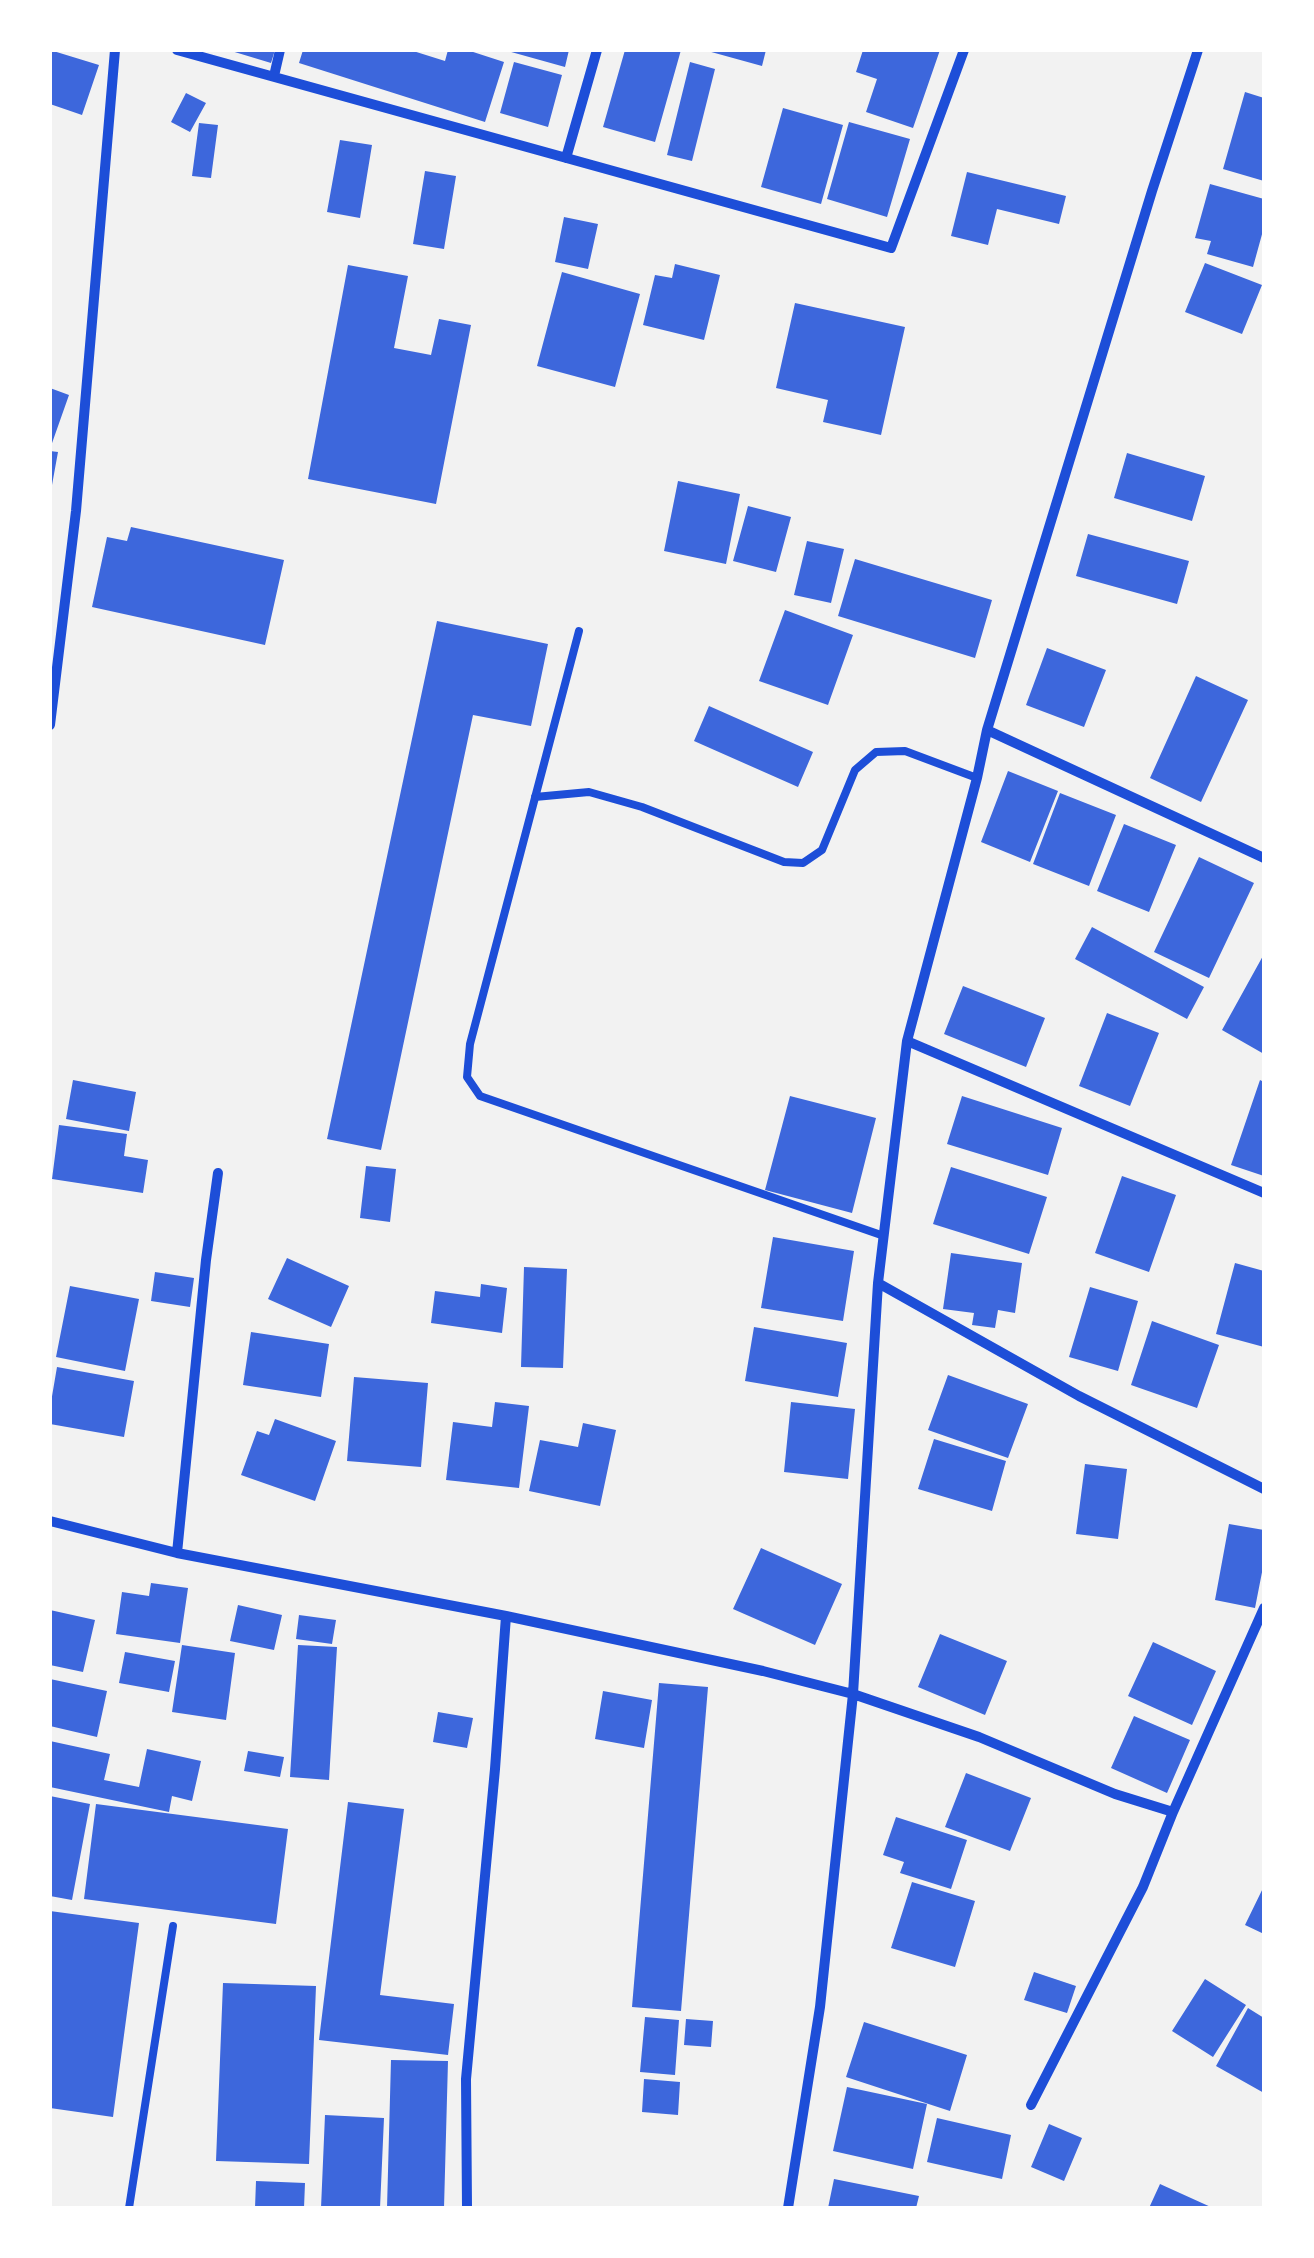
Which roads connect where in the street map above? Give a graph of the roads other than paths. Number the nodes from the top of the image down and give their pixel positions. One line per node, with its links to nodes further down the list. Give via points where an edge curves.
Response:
1 (115, 50): 10 (street, via 76,511)
2 (176, 50): 7 (street)
3 (280, 50): 7 (street)
4 (597, 50): 8 (street)
5 (964, 50): 8 (street, via 891,248)
6 (1198, 50): 11 (street)
7 (274, 76): 8 (street)
8 (566, 158)
9 (579, 631): 13 (lane)
10 (50, 724)
11 (987, 730): 12 (street); 14 (street)
12 (977, 778): 13 (lane, via 905,751 876,752 855,770 822,850 803,863 784,862 588,792); 15 (street)
13 (535, 797): 18 (lane, via 470,1044 468,1077 480,1096)
14 (1264, 858)
15 (907, 1041): 17 (street); 18 (street)
16 (218, 1173): 22 (street)
17 (1264, 1193)
18 (884, 1236): 19 (street)
19 (878, 1283): 20 (street, via 1079,1396); 25 (street)
20 (1264, 1489)
21 (50, 1521): 22 (street)
22 (177, 1553): 24 (street)
23 (1264, 1608): 26 (street)
24 (506, 1616): 25 (street); 30 (street, via 466,2079)
25 (853, 1694): 26 (street); 31 (street, via 820,2006)
26 (1173, 1812): 28 (street, via 1144,1887)
27 (173, 1926): 29 (lane)
28 (1031, 2105)
29 (129, 2208)
30 (467, 2208)
31 (788, 2208)

